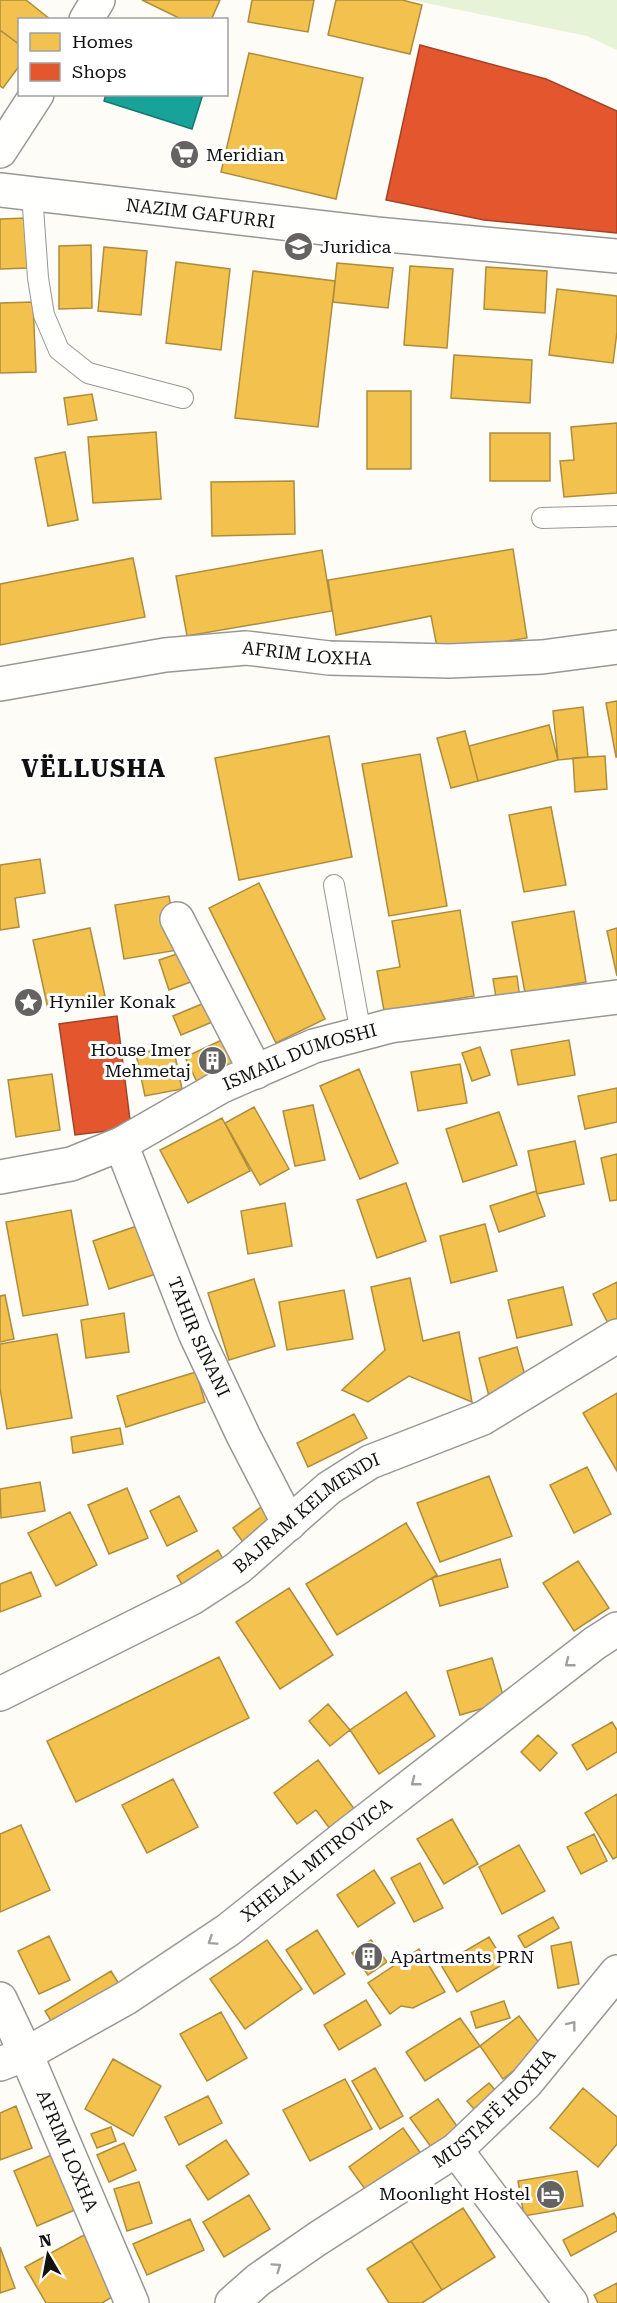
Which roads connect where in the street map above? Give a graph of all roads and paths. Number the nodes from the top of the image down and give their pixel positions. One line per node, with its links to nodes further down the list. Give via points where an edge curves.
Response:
1 (98, 0): 2 (street)
2 (87, 18)
3 (36, 96): 4 (street)
4 (0, 151)
5 (16, 191): 6 (street, NAZIM GAFURRI, via 375,234); 7 (lane, via 44,315 58,350 88,373)
6 (617, 256)
7 (183, 398)
8 (617, 516): 9 (lane)
9 (542, 518)
10 (617, 647): 11 (street, AFRIM LOXHA, via 542,657 449,661 329,658 246,648 165,655)
11 (0, 684)
12 (334, 885): 15 (lane)
13 (177, 919): 16 (street)
14 (617, 997): 15 (street, ISMAIL DUMOSHI, via 471,1014)
15 (361, 1034): 16 (street, ISMAIL DUMOSHI, via 314,1046)
16 (256, 1072): 17 (street, ISMAIL DUMOSHI, via 222,1086)
17 (121, 1144): 18 (street, ISMAIL DUMOSHI, via 71,1164); 20 (street, TAHIR SINANI, via 195,1333)
18 (0, 1177)
19 (617, 1336): 20 (street, BAJRAM KELMENDI, via 483,1418 370,1462 329,1488)
20 (289, 1524): 22 (street, BAJRAM KELMENDI, via 238,1568 192,1598)
21 (617, 1629): 25 (street, XHELAL MITROVICA, one-way to 25, via 228,1930 126,1998)
22 (0, 1694)
23 (617, 1972): 26 (street, MUSTAFË HOXHA, one-way to 23, via 526,2083)
24 (0, 1999): 25 (street, AFRIM LOXHA)
25 (13, 2059): 27 (street, AFRIM LOXHA)
26 (456, 2150): 28 (street, MUSTAFË HOXHA, one-way to 26, via 317,2239); 29 (street)
27 (132, 2303)
28 (232, 2303)
29 (571, 2303)

